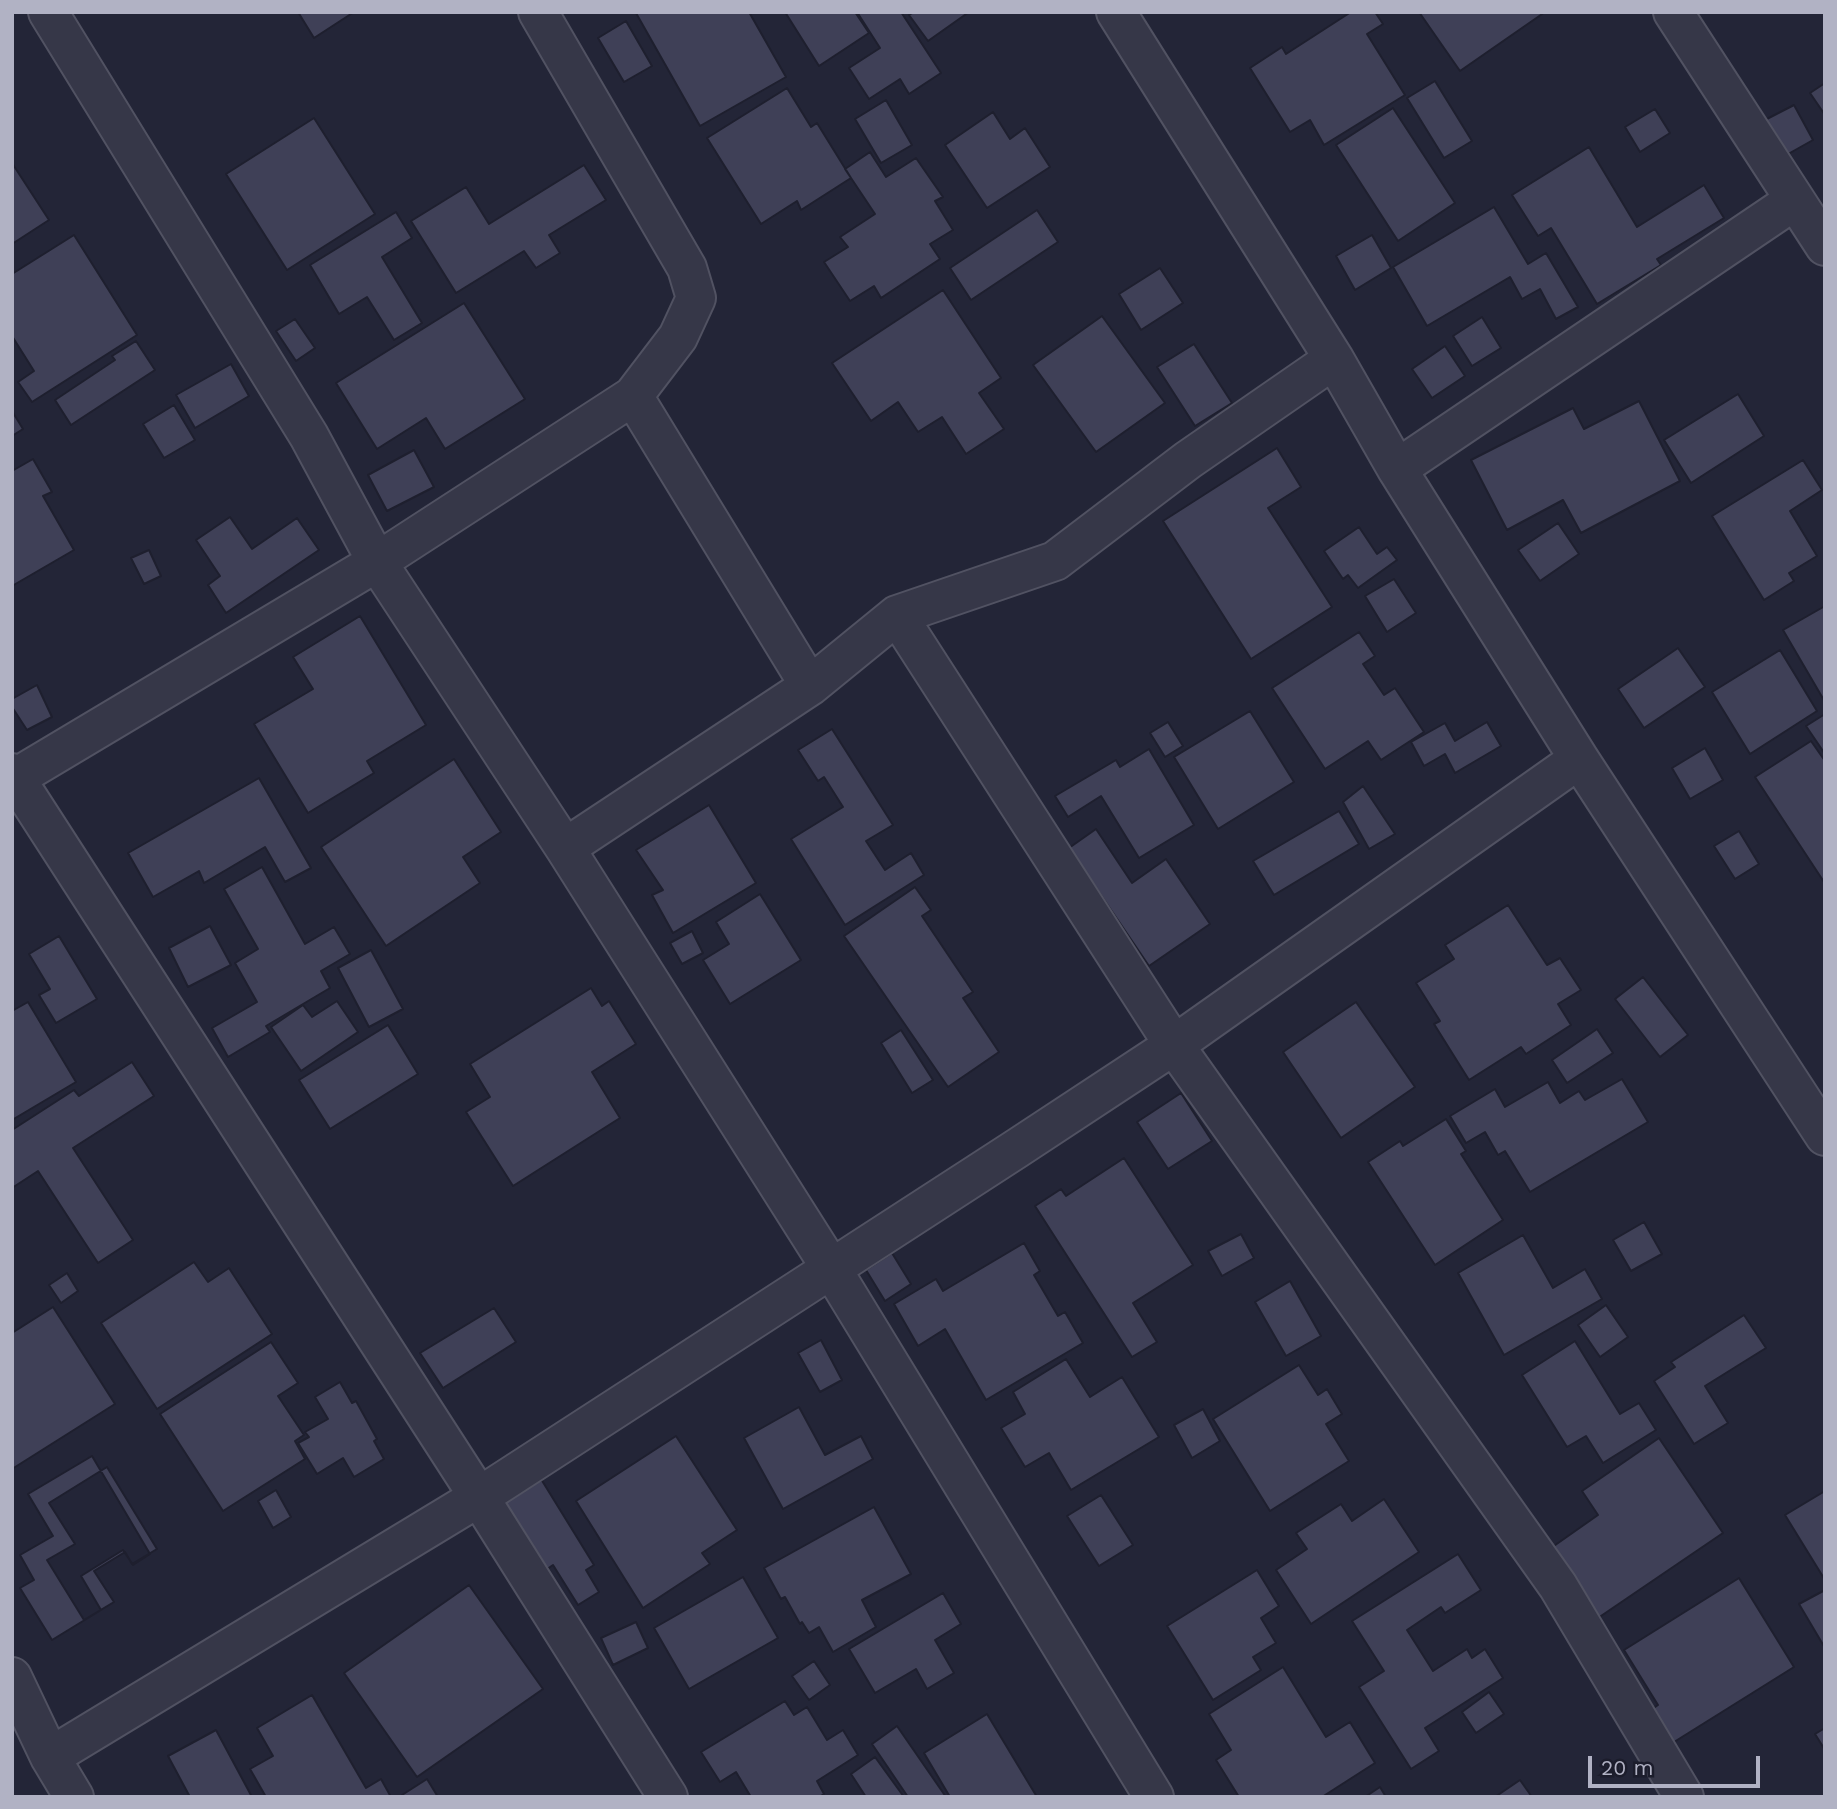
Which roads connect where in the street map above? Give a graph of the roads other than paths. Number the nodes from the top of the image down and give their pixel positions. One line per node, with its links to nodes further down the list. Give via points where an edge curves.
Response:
1 (48, 12): 10 (street, via 309,436)
2 (538, 12): 8 (street, via 687,268 696,298 677,337)
3 (1116, 12): 7 (street)
4 (1674, 12): 5 (street)
5 (1796, 200): 6 (street); 9 (street)
6 (1825, 246)
7 (1335, 359): 9 (street); 11 (street, via 1188,460 1055,561)
8 (633, 396): 10 (street); 12 (street)
9 (1396, 469): 13 (street)
10 (377, 562): 14 (street); 15 (street)
11 (897, 615): 12 (street); 16 (street)
12 (810, 686): 15 (street)
13 (1579, 759): 16 (street); 17 (street)
14 (13, 777): 19 (street)
15 (565, 848): 18 (street)
16 (1174, 1045): 18 (street); 25 (street, via 1558,1586)
17 (1825, 1136)
18 (831, 1268): 19 (street); 24 (street)
19 (479, 1497): 21 (street); 23 (street)
20 (12, 1677): 21 (street)
21 (50, 1757): 22 (street)
22 (74, 1797)
23 (668, 1797)
24 (1154, 1797)
25 (1684, 1797)

